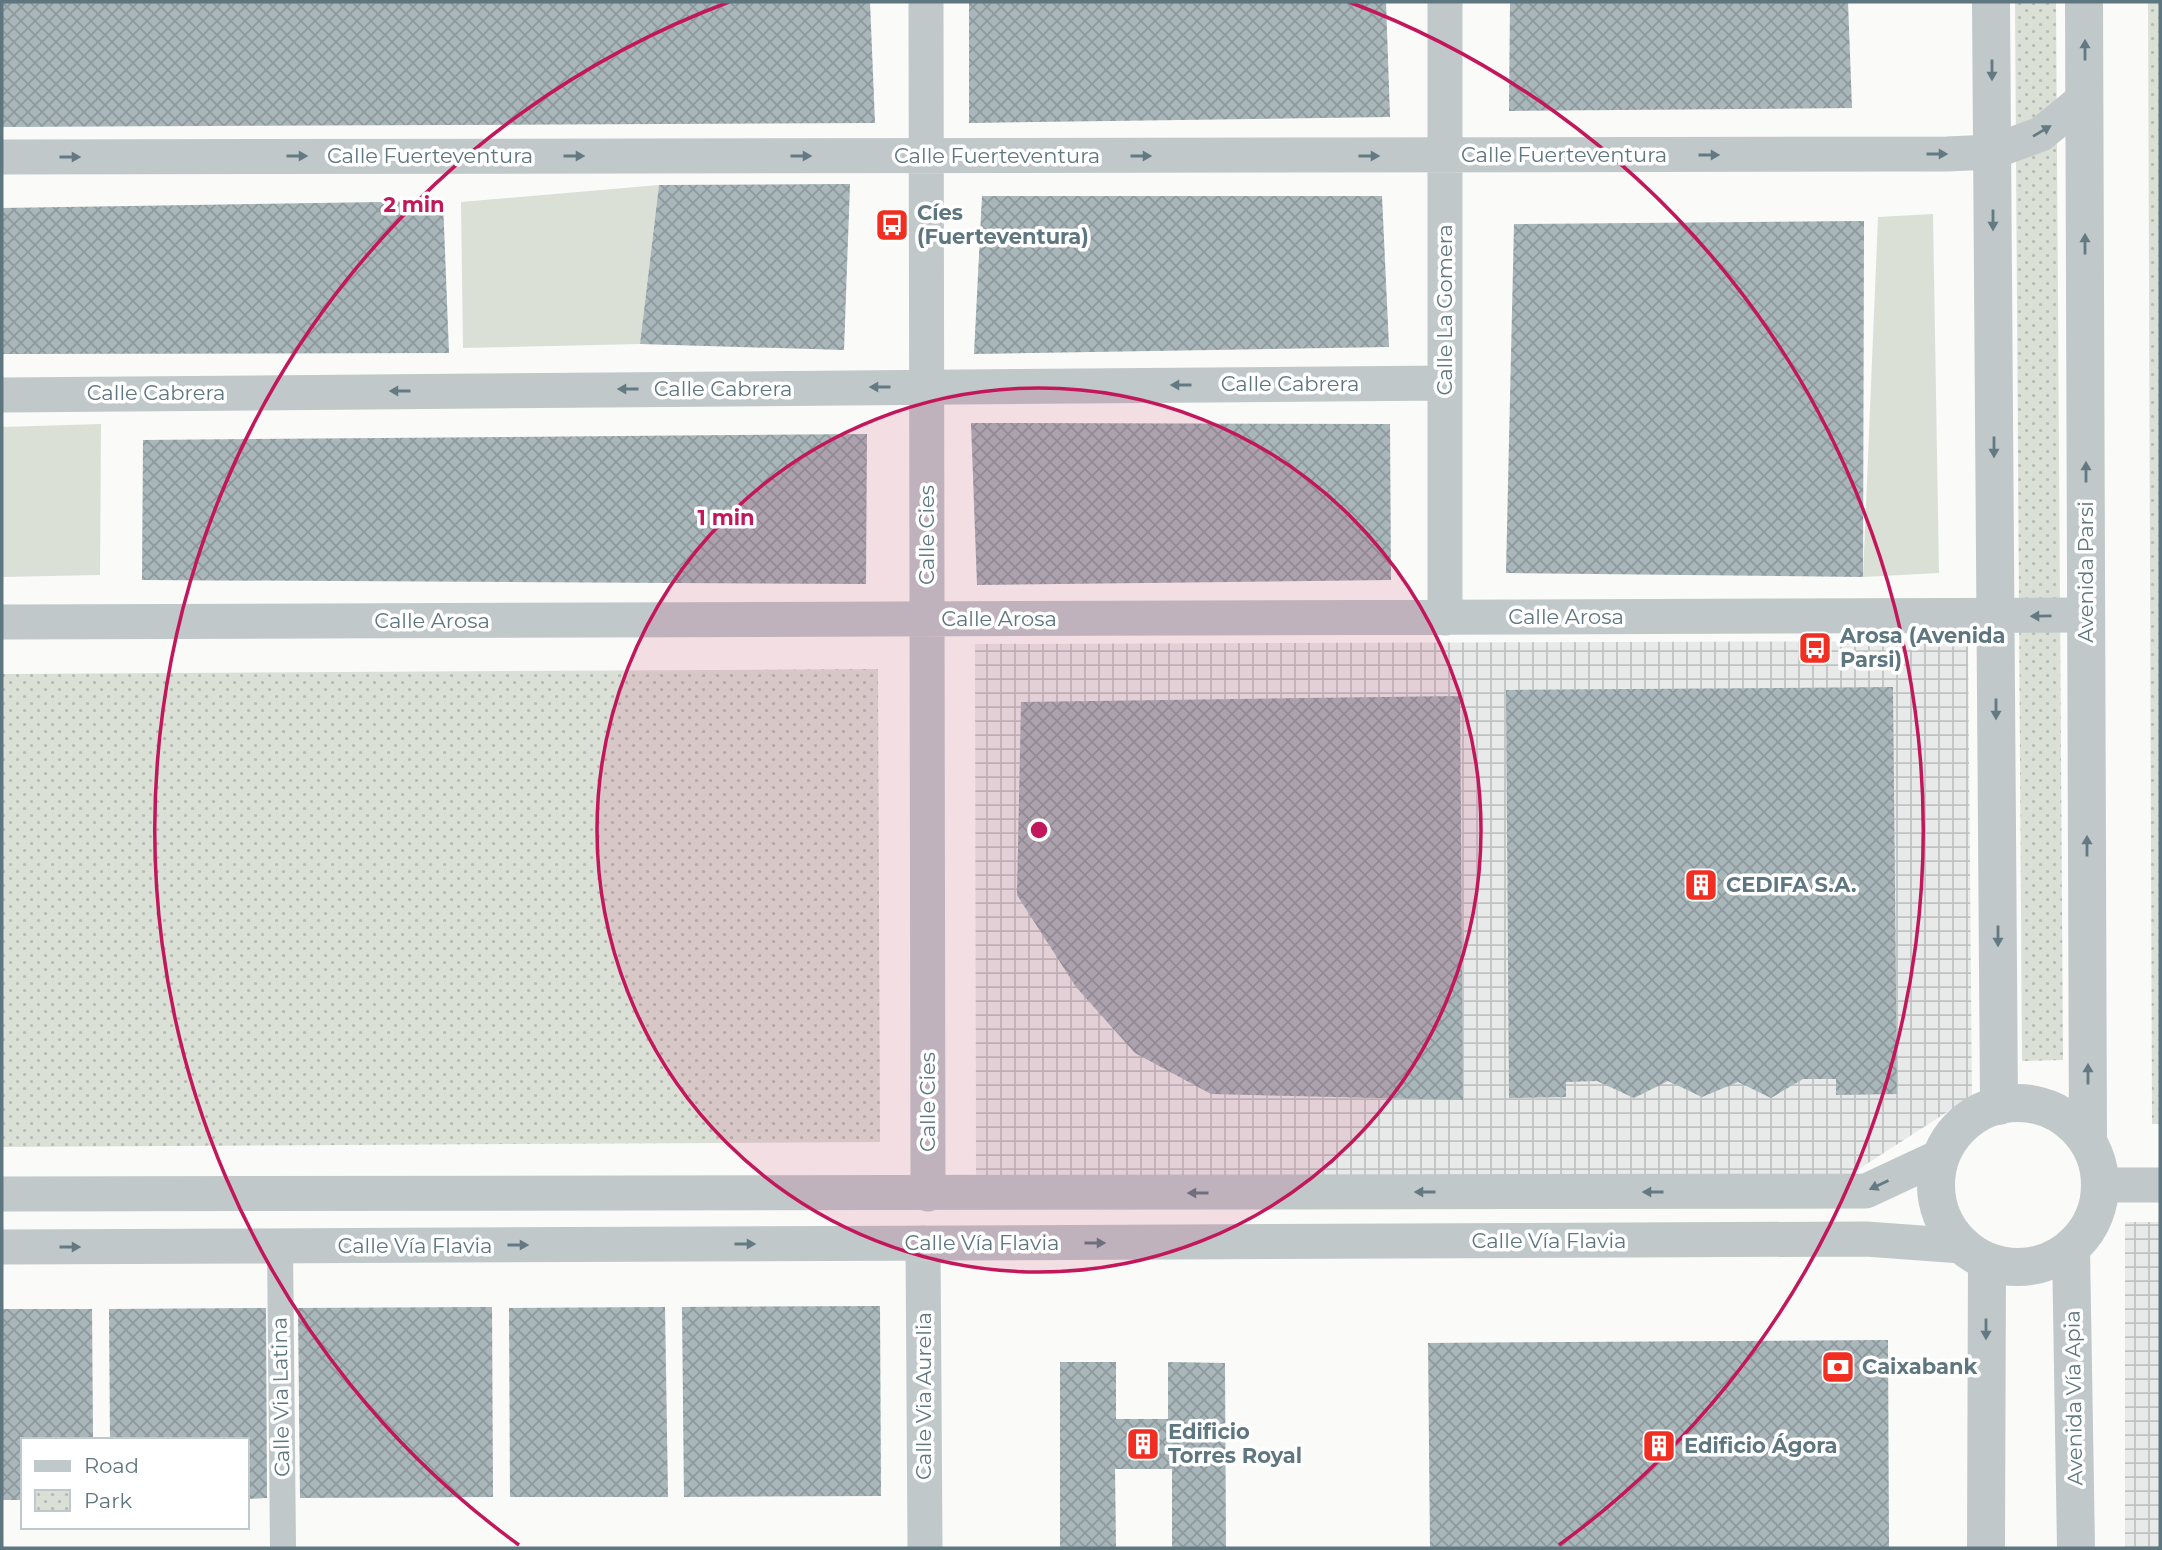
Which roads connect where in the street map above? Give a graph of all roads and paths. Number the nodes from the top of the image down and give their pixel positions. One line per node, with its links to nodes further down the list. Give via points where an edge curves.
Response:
1 (926, 2): 7 (street, Calle Cies)
2 (1445, 2): 8 (street, Calle La Gomera)
3 (1991, 2): 6 (street, one-way to 6)
4 (2084, 2): 5 (street, Avenida Parsi, one-way to 4)
5 (2085, 99): 6 (street, Calle Fuerteventura, one-way to 5, via 2041,134); 13 (street, Avenida Parsi, one-way to 5)
6 (1992, 152): 8 (street, Calle Fuerteventura, one-way to 6); 14 (street, one-way to 14)
7 (926, 156): 8 (street, Calle Fuerteventura, one-way to 8); 9 (street, Calle Fuerteventura, one-way to 7); 11 (street, Calle Cies)
8 (1445, 156): 10 (street, Calle La Gomera)
9 (2, 157)
10 (1445, 383): 11 (street, Calle Cabrera, one-way to 11); 15 (street, Calle La Gomera)
11 (927, 387): 12 (street, Calle Cabrera, one-way to 12); 16 (street, Calle Cies)
12 (2, 395)
13 (2086, 615): 14 (street, Calle Arosa, one-way to 14); 19 (street, Avenida Parsi, one-way to 13)
14 (1996, 616): 15 (street, Calle Arosa); 18 (street, one-way to 18)
15 (1445, 618): 16 (street, Calle Arosa)
16 (927, 619): 17 (street, Calle Arosa); 24 (street, Calle Cies)
17 (2, 622)
18 (1999, 1106): 19 (street, via 2024,1103 2049,1110 2071,1123); 20 (street, via 1974,1116 1954,1133)
19 (2088, 1142): 21 (street)
20 (1941, 1156): 24 (street, one-way to 24, via 1866,1191); 29 (street, via 1938,1204 1947,1227)
21 (2100, 1185): 22 (street); 28 (street, via 2097,1209)
22 (2160, 1185)
23 (2, 1194): 24 (street)
24 (928, 1194)
25 (923, 1243): 27 (street, Calle Vía Flavia, one-way to 25); 29 (street, Calle Vía Flavia, one-way to 29, via 1866,1239); 31 (street, Calle Via Aurelia)
26 (2, 1247): 27 (street, Calle Vía Flavia, one-way to 27)
27 (280, 1247): 30 (street, Calle Via Latina)
28 (2071, 1248): 29 (street, via 2031,1266 2008,1267); 33 (street, Avenida Vía Apia)
29 (1975, 1253): 32 (street, one-way to 32)
30 (283, 1548)
31 (925, 1548)
32 (1986, 1548)
33 (2076, 1548)

